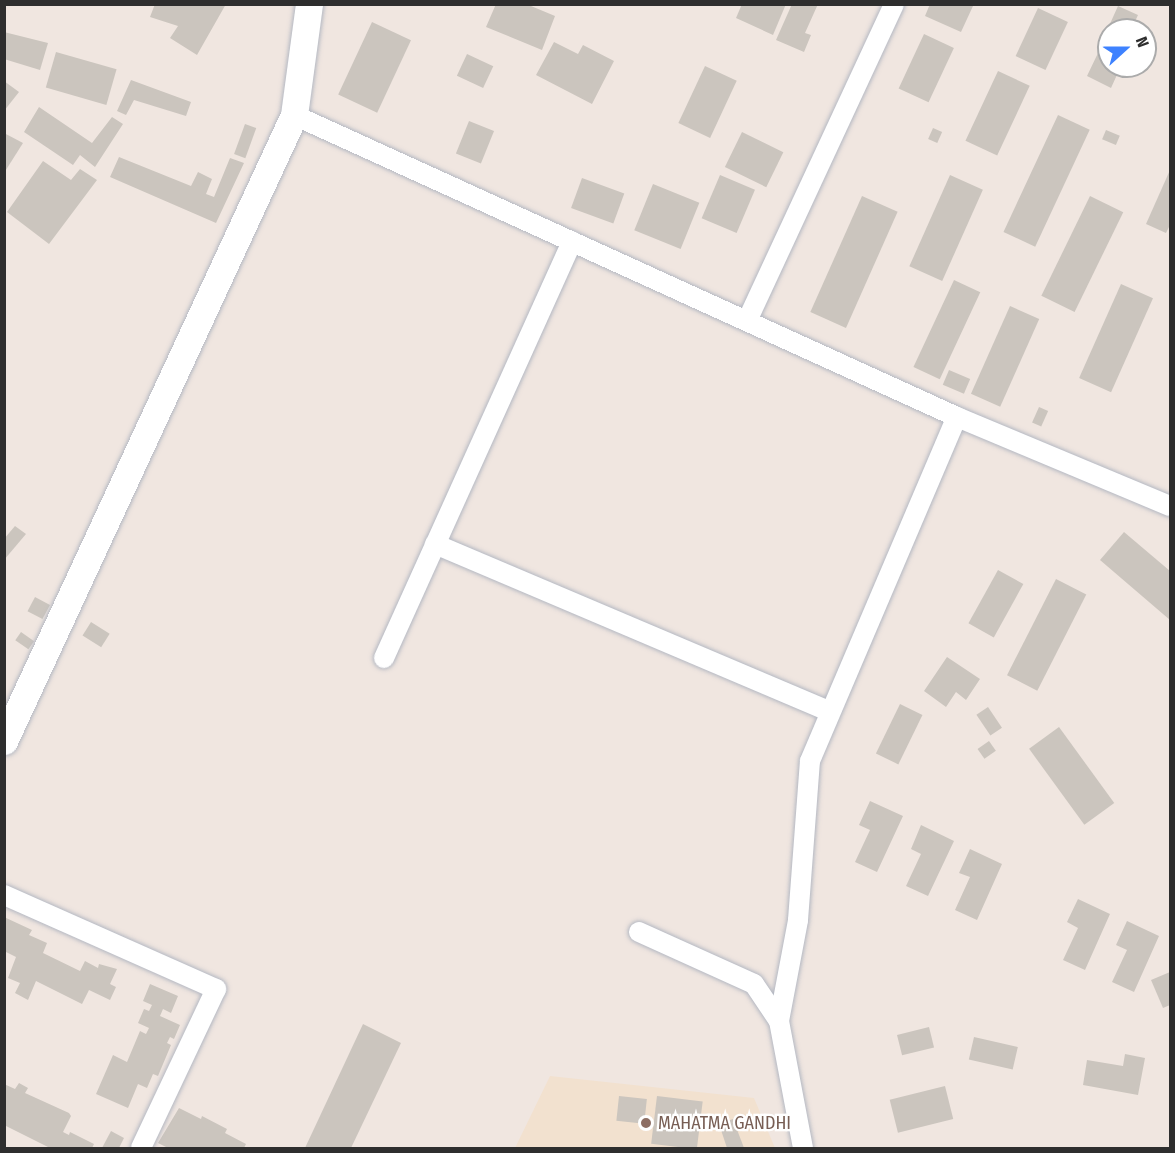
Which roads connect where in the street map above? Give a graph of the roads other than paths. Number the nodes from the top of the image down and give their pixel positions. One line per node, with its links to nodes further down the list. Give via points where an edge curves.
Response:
1 (309, 4): 3 (main road)
2 (894, 4): 5 (street)
3 (294, 115): 4 (street); 11 (main road)
4 (572, 242): 5 (street); 8 (street)
5 (747, 321): 6 (street)
6 (957, 417): 7 (street); 10 (street)
7 (1170, 506)
8 (435, 544): 9 (street); 10 (street)
9 (384, 658)
10 (830, 711): 14 (street, via 810,761 798,920)
11 (4, 741)
12 (4, 895): 15 (street, via 216,989)
13 (639, 932): 14 (street, via 754,984)
14 (779, 1021): 16 (street)
15 (141, 1149)
16 (803, 1149)

